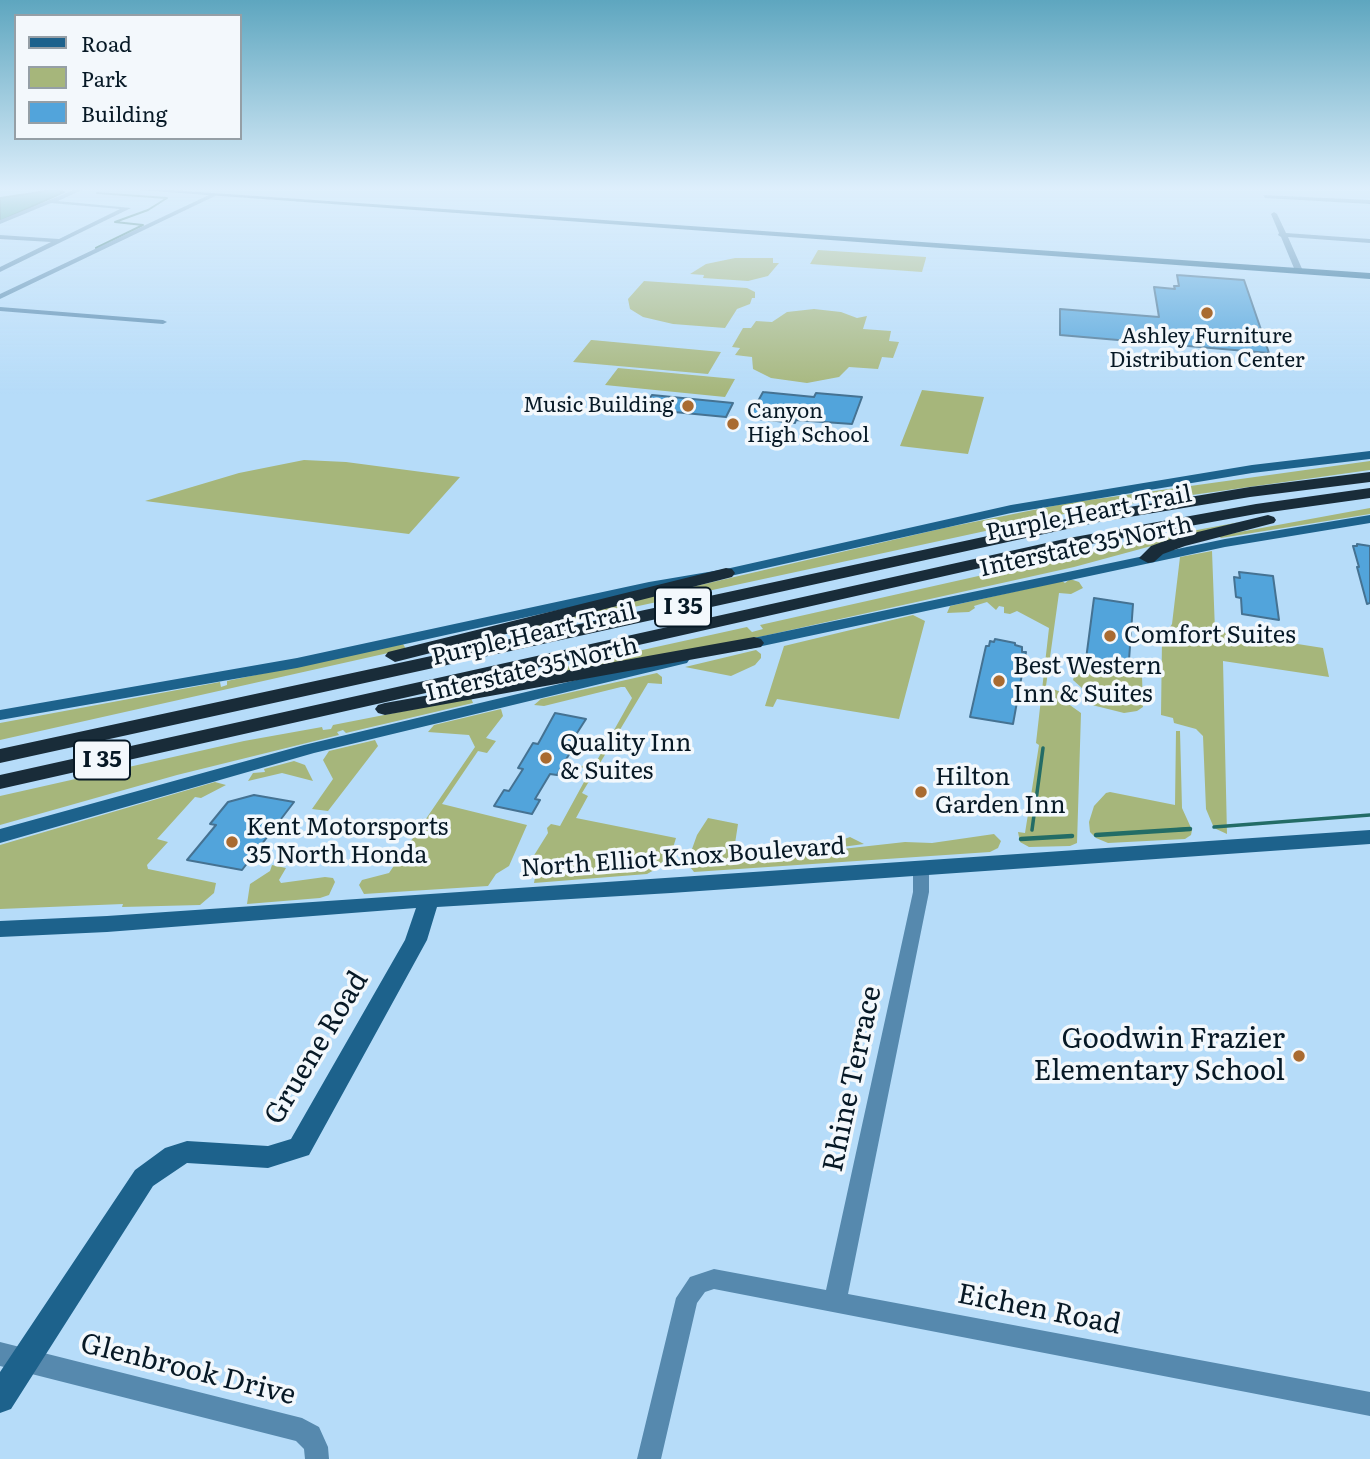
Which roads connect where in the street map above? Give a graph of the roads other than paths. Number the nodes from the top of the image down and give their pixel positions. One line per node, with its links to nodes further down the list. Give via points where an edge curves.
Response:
1 (23, 258): 5 (street)
2 (82, 258): 6 (street)
3 (1114, 258): 7 (main road)
4 (1293, 258): 7 (street)
5 (1, 268): 6 (street)
6 (55, 271): 9 (street)
7 (1299, 271): 8 (main road)
8 (1370, 276)
9 (0, 297)
10 (0, 309): 11 (street)
11 (163, 322)
12 (1370, 455): 18 (main road, Interstate 35 North, via 1036,504)
13 (1370, 477): 21 (highway, Purple Heart Trail / I 35, via 1087,520)
14 (1370, 493): 22 (highway, Purple Heart Trail / I 35, via 1069,543)
15 (1370, 501): 17 (highway, via 1205,534 1157,550)
16 (1370, 519): 17 (main road, Interstate 35 North)
17 (1148, 558): 19 (main road, Interstate 35 North)
18 (726, 573): 20 (main road, Interstate 35 North, via 297,663); 21 (highway, via 246,692)
19 (754, 643): 22 (highway); 25 (main road, Interstate 35 North, via 402,725)
20 (0, 715)
21 (155, 722): 23 (highway, Purple Heart Trail / I 35)
22 (203, 738): 24 (highway, Purple Heart Trail / I 35)
23 (0, 756)
24 (0, 782)
25 (0, 836)
26 (1370, 837): 27 (main road, North Elliot Knox Boulevard)
27 (921, 869): 28 (main road, North Elliot Knox Boulevard); 30 (street, Rhine Terrace, via 921,892)
28 (429, 900): 29 (main road, North Elliot Knox Boulevard); 32 (main road, Gruene Road, via 416,940 300,1147 268,1157 187,1152 162,1164 144,1178)
29 (0, 929)
30 (835, 1301): 34 (street, Eichen Road); 36 (street, Eichen Road, via 714,1279 698,1284 687,1298)
31 (0, 1353): 32 (street, Glenbrook Drive)
32 (26, 1360): 33 (main road, Gruene Road); 35 (street, Glenbrook Drive, via 302,1430 316,1447)
33 (0, 1398)
34 (1370, 1404)
35 (317, 1459)
36 (649, 1459)

